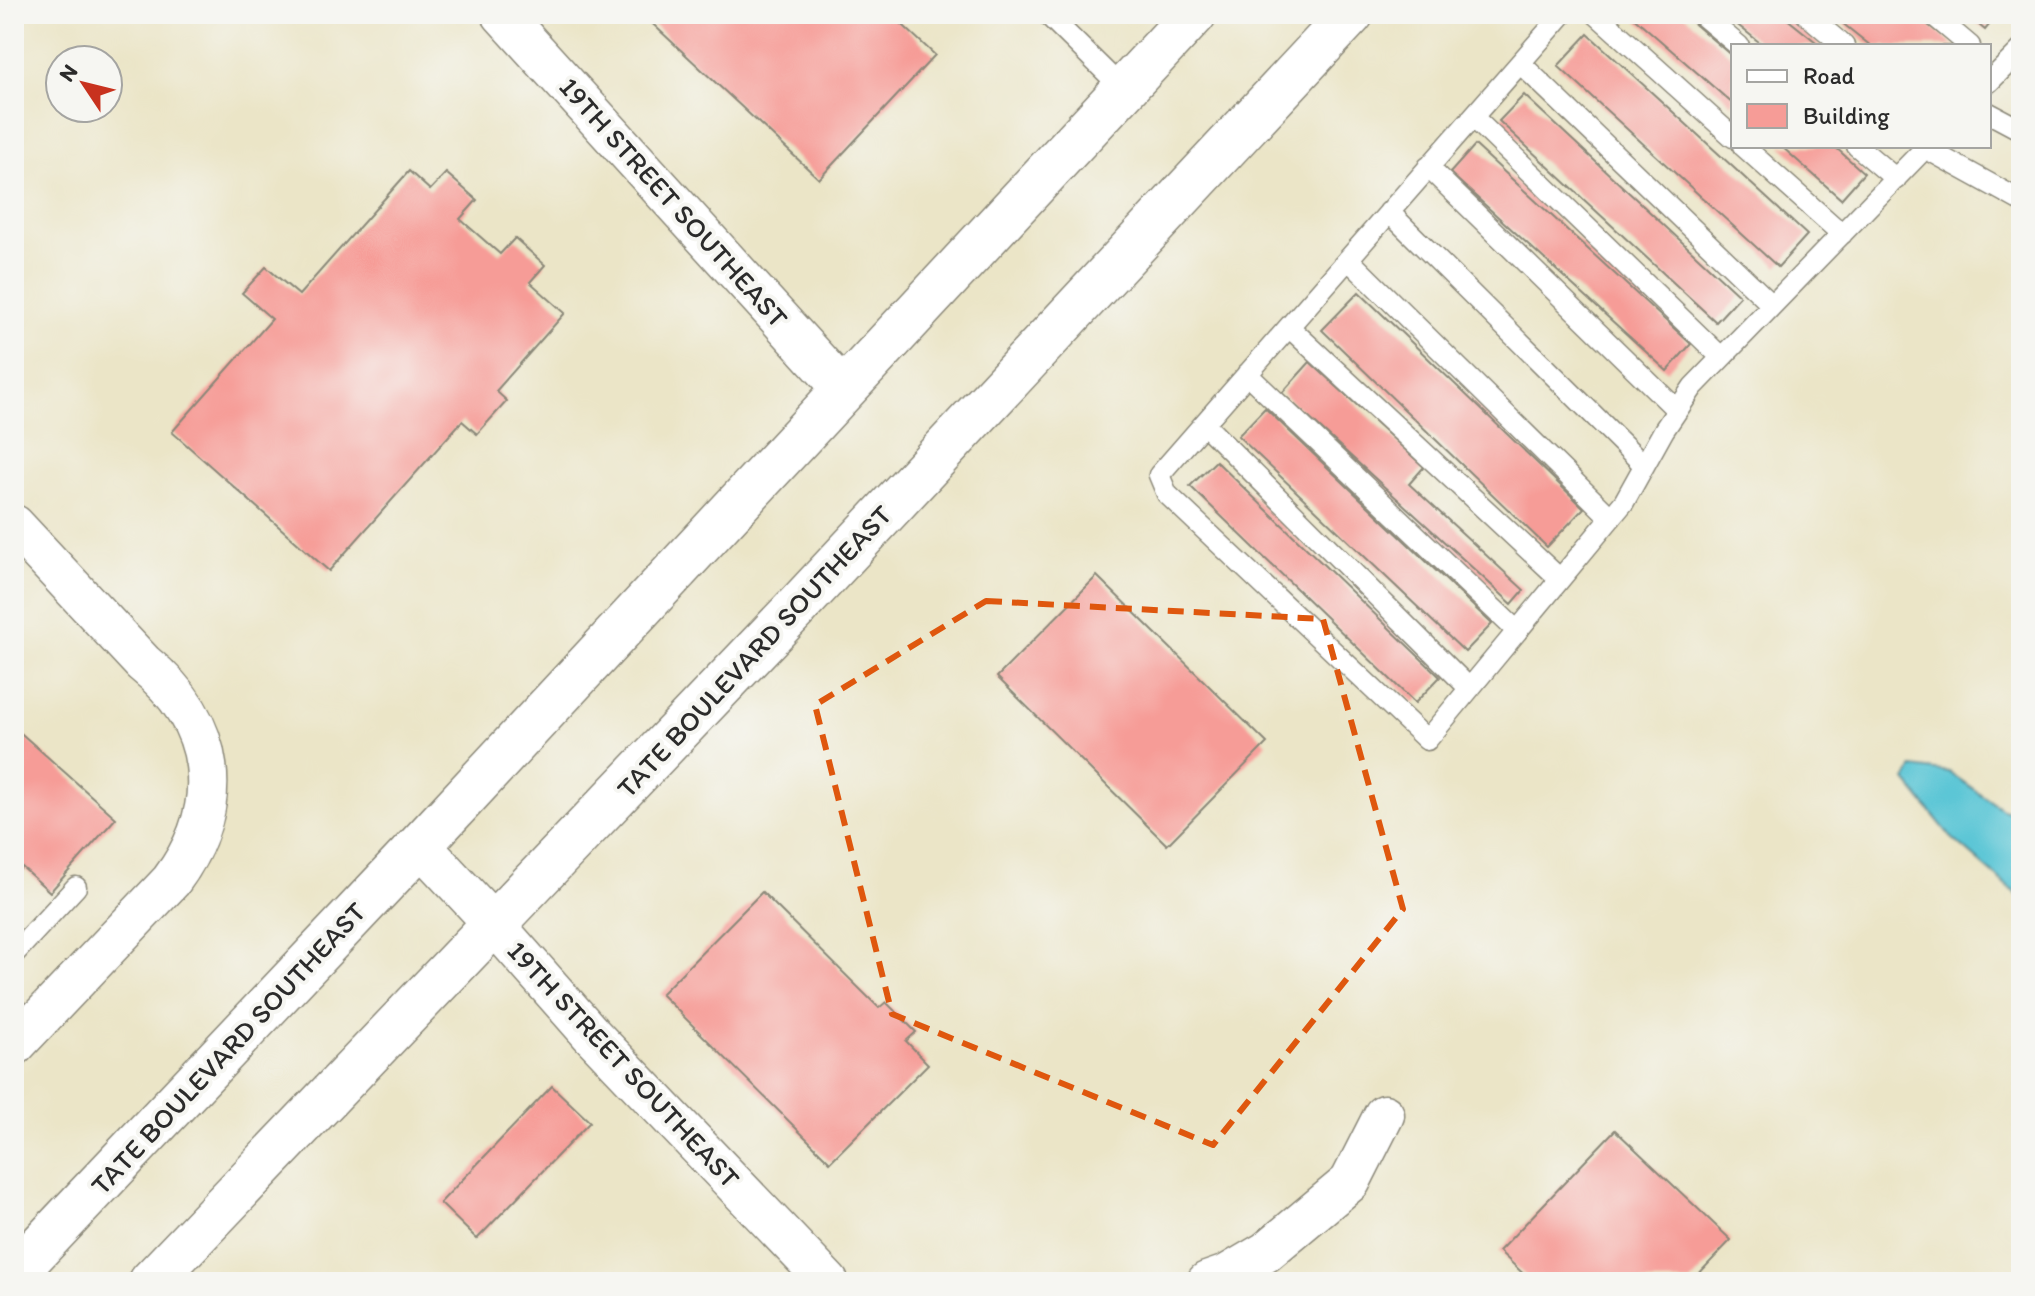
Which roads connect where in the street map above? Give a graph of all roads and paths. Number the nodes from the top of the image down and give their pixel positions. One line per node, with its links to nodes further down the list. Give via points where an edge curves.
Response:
1 (502, 14): 35 (street, 19TH STREET SOUTHEAST)
2 (1047, 14): 16 (lane)
3 (1194, 14): 16 (main road, TATE BOULEVARD SOUTHEAST)
4 (1351, 14): 46 (main road, TATE BOULEVARD SOUTHEAST)
5 (1563, 14): 14 (lane)
6 (1596, 14): 20 (lane)
7 (1701, 14): 10 (lane)
8 (1806, 14): 11 (lane)
9 (1932, 14): 12 (lane)
10 (1737, 44)
11 (1842, 44)
12 (1968, 44)
13 (2021, 50): 15 (lane)
14 (1520, 63): 18 (lane); 31 (lane)
15 (1993, 72)
16 (1123, 89): 35 (main road, TATE BOULEVARD SOUTHEAST)
17 (1991, 114): 19 (lane)
18 (1473, 117): 25 (lane); 33 (lane)
19 (2021, 130)
20 (1731, 135)
21 (1745, 148): 29 (lane)
22 (1859, 148): 26 (lane)
23 (1925, 148): 26 (lane)
24 (1928, 148): 27 (lane)
25 (1428, 167): 28 (lane); 36 (lane)
26 (1896, 179): 29 (lane)
27 (2021, 201)
28 (1389, 212): 30 (lane); 38 (lane)
29 (1842, 234): 31 (lane)
30 (1348, 259): 32 (lane); 39 (lane)
31 (1772, 305): 33 (lane)
32 (1289, 327): 34 (lane); 41 (lane)
33 (1721, 357): 36 (lane)
34 (1247, 374): 37 (lane); 42 (lane)
35 (845, 391): 44 (main road, TATE BOULEVARD SOUTHEAST)
36 (1677, 410): 38 (lane)
37 (1204, 424): 43 (lane); 43 (lane, via 1159,475 1167,494 1427,740)
38 (1644, 465): 39 (lane)
39 (1611, 518): 41 (lane)
40 (14, 525): 48 (street, via 176,694 198,733 207,777 203,822 185,863)
41 (1560, 579): 42 (lane)
42 (1517, 631): 43 (lane)
43 (1469, 688)
44 (420, 845): 46 (street, 19TH STREET SOUTHEAST); 50 (main road, TATE BOULEVARD SOUTHEAST)
45 (76, 887): 47 (lane)
46 (494, 924): 51 (main road, TATE BOULEVARD SOUTHEAST); 52 (street, 19TH STREET SOUTHEAST, via 591,1034)
47 (14, 954)
48 (20, 1025)
49 (1384, 1115): 53 (street, via 1350,1182 1266,1252)
50 (14, 1274)
51 (151, 1282)
52 (828, 1282)
53 (1207, 1282)

